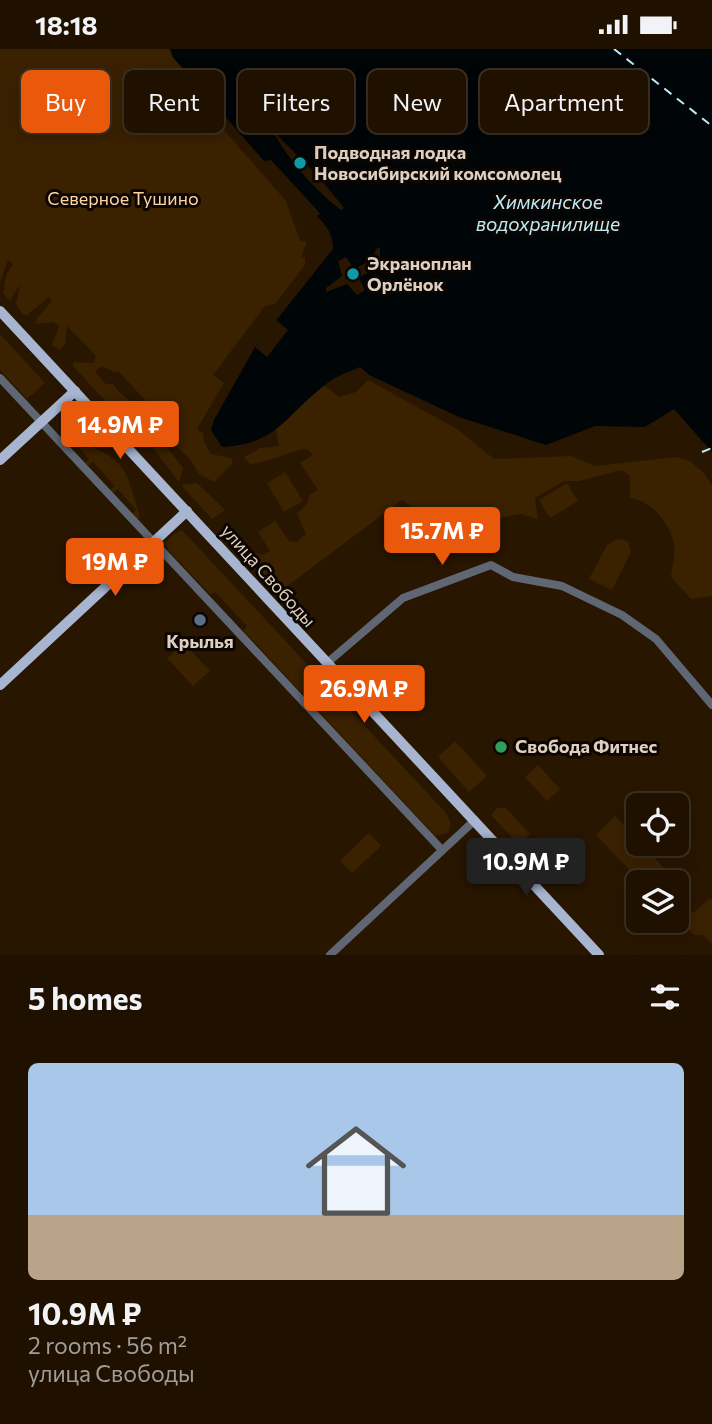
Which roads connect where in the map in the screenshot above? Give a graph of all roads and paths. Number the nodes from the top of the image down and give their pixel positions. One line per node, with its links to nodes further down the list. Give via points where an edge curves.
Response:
1 (0, 311): 3 (main road, улица Свободы)
2 (0, 378): 4 (street)
3 (75, 391): 4 (main road); 6 (main road, улица Свободы)
4 (40, 421): 5 (main road); 7 (street)
5 (0, 460)
6 (187, 511): 7 (main road); 8 (main road, улица Свободы)
7 (153, 543): 9 (main road); 12 (street)
8 (327, 663): 10 (street, via 403,598 491,565 513,577 562,586 622,615 656,639); 11 (main road, улица Свободы)
9 (0, 685)
10 (712, 705)
11 (475, 820): 12 (street); 14 (main road, улица Свободы)
12 (442, 850): 13 (street)
13 (330, 955)
14 (599, 955)

